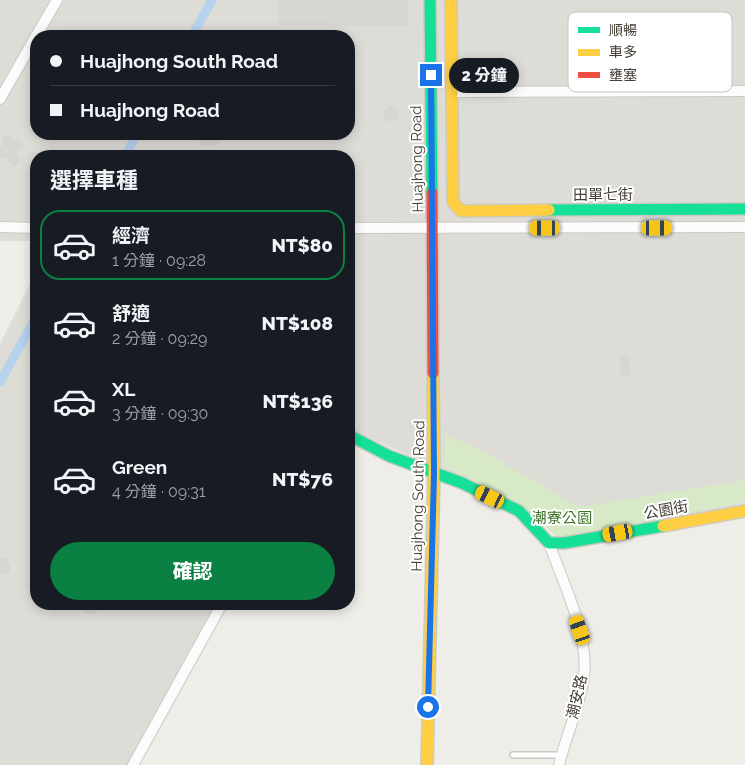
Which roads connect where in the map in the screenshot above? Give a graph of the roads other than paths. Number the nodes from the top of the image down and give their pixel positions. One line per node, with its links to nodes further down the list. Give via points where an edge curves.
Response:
1 (57, 0): 4 (street)
2 (430, 0): 16 (street, Huajhong Road)
3 (451, 0): 8 (street)
4 (40, 30)
5 (30, 46): 10 (street)
6 (732, 91): 7 (street)
7 (745, 91)
8 (452, 92): 9 (street); 11 (street, 田單七街, via 453,202 461,211)
9 (568, 92)
10 (0, 99)
11 (745, 209)
12 (0, 227): 14 (street)
13 (745, 227): 16 (street)
14 (30, 228)
15 (355, 228): 16 (street)
16 (433, 228): 18 (street, Huajhong South Road)
17 (355, 438): 18 (street)
18 (434, 474): 20 (street, via 462,483 519,511); 25 (street, Huajhong South Road)
19 (745, 511): 20 (street, 公園街)
20 (549, 543): 23 (street, 潮安路, via 580,630 584,656 581,692)
21 (219, 610): 24 (street)
22 (513, 756): 23 (lane)
23 (560, 760)
24 (133, 765)
25 (427, 765)

